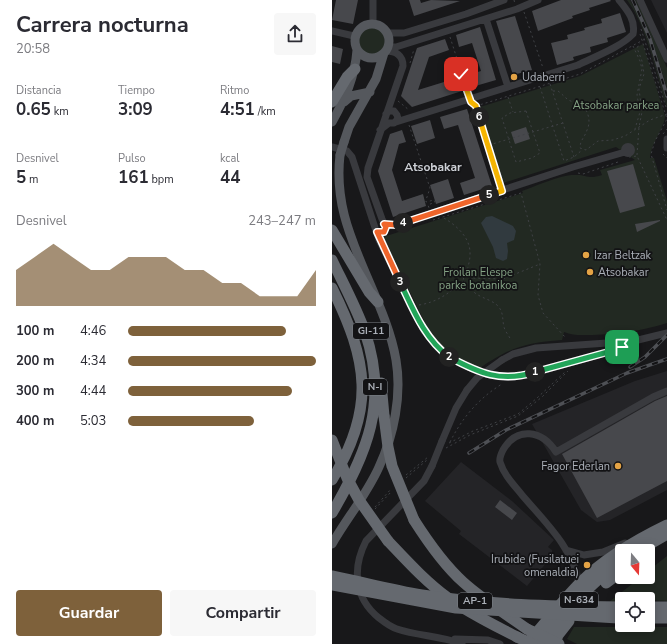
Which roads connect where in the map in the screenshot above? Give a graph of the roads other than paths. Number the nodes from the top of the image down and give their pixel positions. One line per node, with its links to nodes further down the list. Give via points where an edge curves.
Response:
1 (373, 0): 7 (street)
2 (504, 0): 9 (street, via 404,34)
3 (538, 0): 6 (street)
4 (619, 0): 15 (street, via 629,13 633,25 633,34 629,38 578,65)
5 (640, 0): 13 (street)
6 (486, 19): 12 (street); 15 (street)
7 (373, 23): 9 (main road); 10 (main road, via 365,24)
8 (332, 30): 10 (street)
9 (388, 34): 12 (main road)
10 (354, 36): 11 (main road)
11 (356, 50): 12 (main road, via 369,58 376,58); 14 (main road)
12 (386, 51): 16 (main road); 18 (street, via 400,54 403,60 391,99)
13 (667, 59)
14 (354, 69): 17 (highway, via 347,77)
15 (508, 87): 18 (street, via 410,120)
16 (370, 92): 17 (main road); 32 (main road, bridge, via 349,127 340,155 339,182 345,221)
17 (337, 102): 19 (main road)
18 (389, 120): 24 (street, via 380,130)
19 (332, 122)
20 (667, 139): 22 (street)
21 (332, 147): 25 (street, via 347,151)
22 (667, 148)
23 (625, 155): 26 (street, via 573,167 396,225)
24 (367, 177): 25 (street); 26 (street)
25 (360, 181): 28 (street)
26 (384, 224): 28 (street, via 384,232)
27 (332, 230): 32 (highway, via 369,292)
28 (377, 232): 36 (street, via 424,331 449,356 464,364 492,376 511,378 608,352)
29 (332, 254): 70 (highway, GI-11, bridge, via 365,317 376,346 392,466 414,520 436,553 462,582 527,629)
30 (332, 260): 40 (highway, N-I, via 365,333 372,362 375,394 372,421 363,453 355,473)
31 (332, 288): 39 (highway, N-I, bridge, via 353,336 361,365 362,388 360,414 354,438)
32 (378, 302): 41 (main road, via 396,361 397,402 393,425 379,467)
33 (667, 328): 35 (street)
34 (667, 333): 36 (street)
35 (607, 342): 36 (street); 63 (street, bridge, via 536,348 513,354 477,378 456,408 445,443 431,462 424,481 366,541 360,552 357,586 368,608 395,628)
36 (630, 342)
37 (667, 391): 50 (street, via 556,452 551,444 540,436 528,433 515,437 506,444 500,460 505,475)
38 (332, 440): 64 (highway, bridge, via 358,500 388,541 414,569 448,598)
39 (332, 480)
40 (332, 513)
41 (344, 524): 45 (main road); 47 (main road)
42 (667, 525): 44 (highway)
43 (667, 534): 48 (highway)
44 (644, 536): 50 (street, via 603,552 584,554); 54 (highway, via 608,559)
45 (332, 540)
46 (667, 541): 49 (highway)
47 (332, 544)
48 (650, 544)
49 (655, 549)
50 (566, 550): 54 (street, via 574,564)
51 (615, 567): 68 (highway, N-634, via 594,584)
52 (332, 576): 59 (highway, AP-1, bridge, via 420,595)
53 (615, 577): 56 (highway)
54 (579, 583): 64 (highway, via 530,640)
55 (332, 585): 60 (highway, AP-1, bridge, via 456,608)
56 (585, 603): 69 (highway, via 564,626); 70 (highway)
57 (655, 607): 58 (highway)
58 (667, 607)
59 (615, 612)
60 (615, 613)
61 (655, 618): 62 (highway)
62 (667, 618)
63 (444, 641): 65 (street); 66 (street, via 488,640)
64 (521, 641): 67 (highway, bridge)
65 (462, 644)
66 (500, 644)
67 (532, 644)
68 (541, 644)
69 (555, 644)
70 (559, 644)

